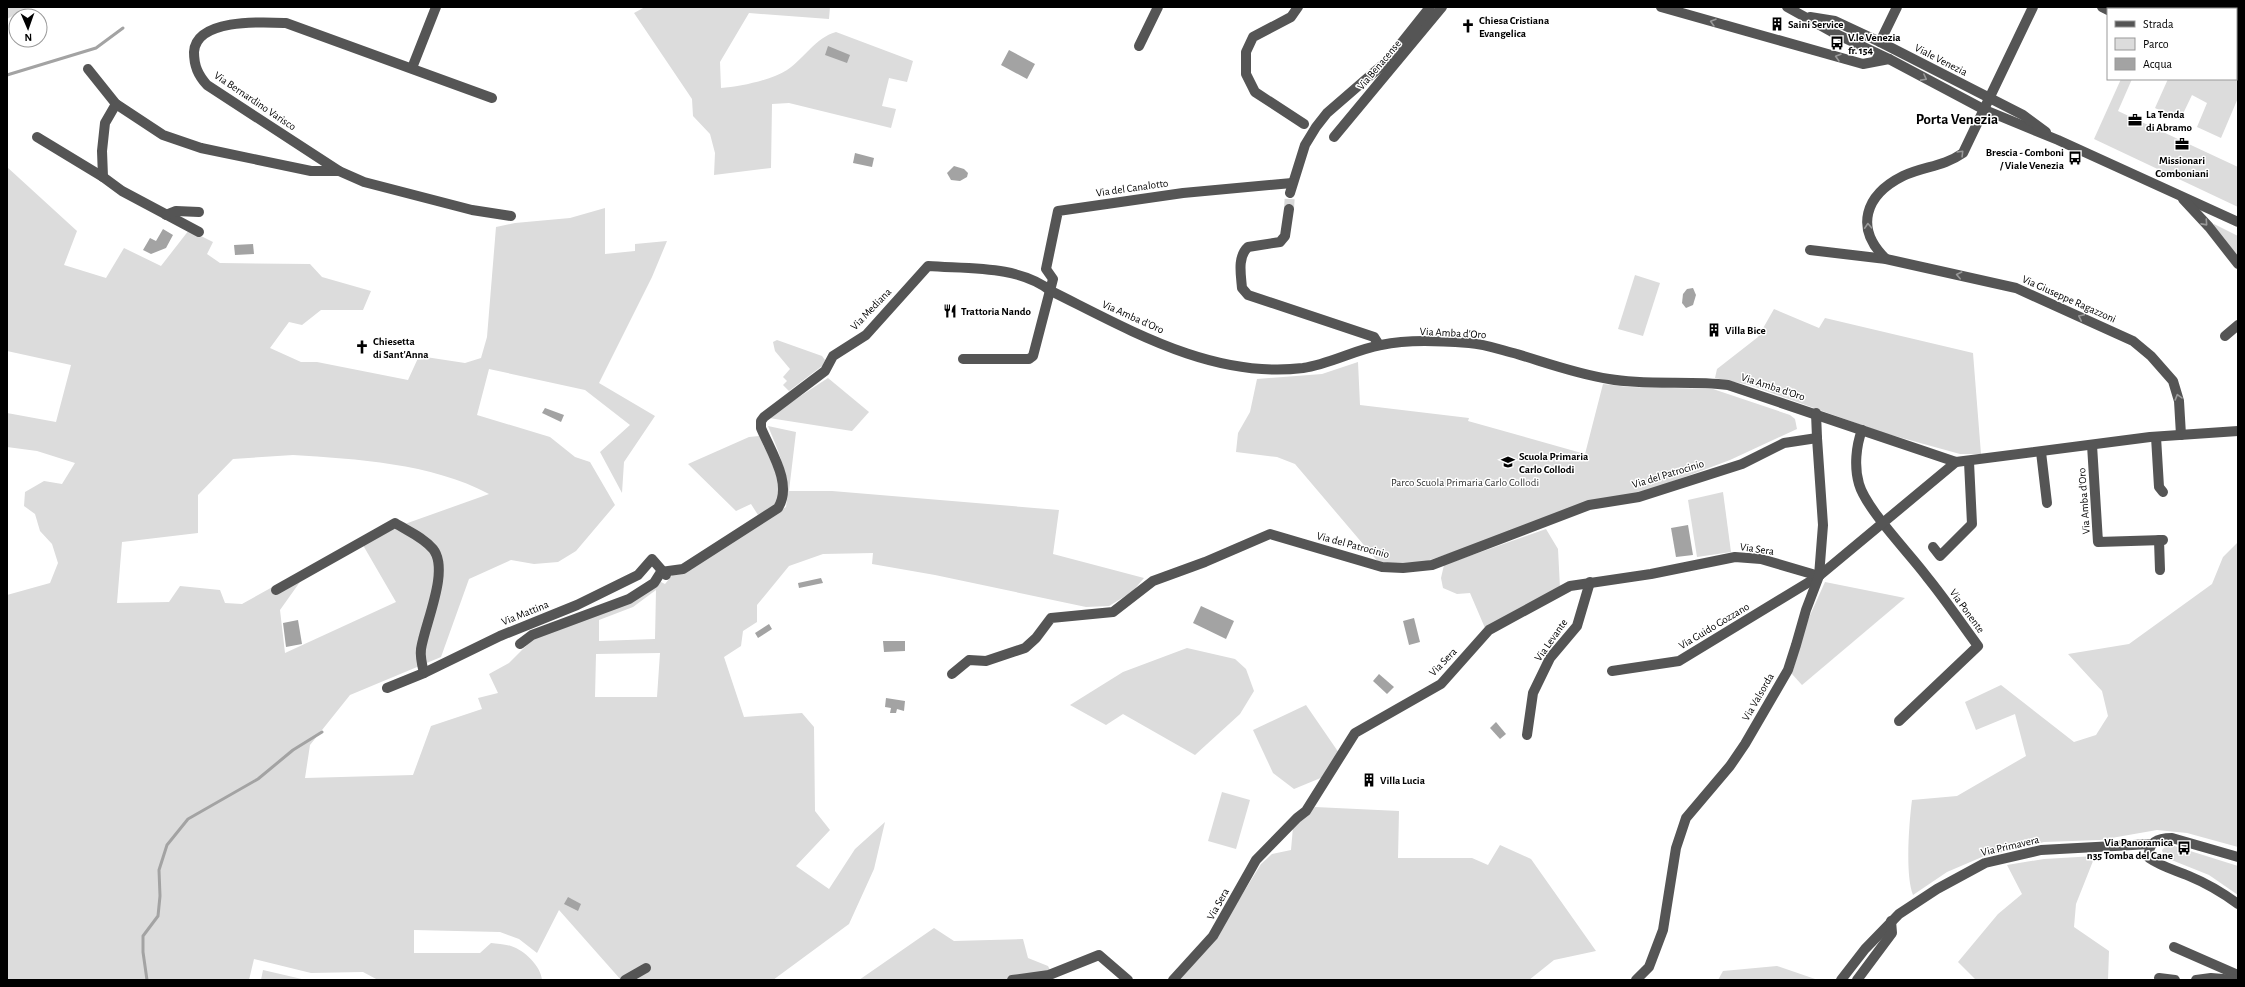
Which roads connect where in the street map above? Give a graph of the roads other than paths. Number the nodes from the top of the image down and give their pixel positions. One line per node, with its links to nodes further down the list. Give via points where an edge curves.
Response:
1 (436, 7): 14 (street)
2 (1158, 7): 12 (street)
3 (1298, 7): 20 (street, via 1291,17 1253,37 1246,52 1246,74 1255,92)
4 (1430, 7): 37 (street, Via del Canalotto, via 1387,61 1327,113 1316,127 1305,145 1291,188 1182,193 1058,211 1046,269 1053,279)
5 (1442, 7): 22 (street, Via Benacense)
6 (1661, 7): 13 (street, one-way to 6, via 1863,64)
7 (1787, 7): 10 (street, Viale Venezia)
8 (1896, 7): 11 (street)
9 (2033, 7): 17 (street)
10 (1806, 16): 11 (street, Viale Venezia, via 1835,21); 13 (street, Viale Venezia, via 1832,32)
11 (1880, 42): 17 (street, Viale Venezia)
12 (1139, 46)
13 (1890, 59): 19 (street, Viale Venezia, one-way to 19)
14 (412, 68): 16 (street, Via Bernardino Varisco); 24 (street, Via Bernardino Varisco, via 286,23 257,21 222,26 203,36 194,47 194,62 198,75 207,85)
15 (88, 69): 18 (street, Via Bernardino Varisco)
16 (492, 98)
17 (1990, 99): 19 (street); 23 (street, Viale Venezia, via 2023,115)
18 (116, 104): 24 (street, Via Bernardino Varisco, via 163,135 201,148 311,171); 25 (street, via 104,123)
19 (1985, 110): 23 (street, Viale Venezia); 34 (street, one-way to 19, via 1874,247 1867,230 1868,211 1880,192 1903,176 1950,162 1963,153)
20 (1304, 124)
21 (37, 137): 25 (street)
22 (1334, 138)
23 (2058, 140): 26 (street, Viale Venezia)
24 (339, 171): 30 (street, Via Bernardino Varisco, via 380,186 472,210)
25 (103, 177): 29 (street, via 122,191)
26 (2178, 195): 31 (street, Viale Venezia); 35 (street, one-way to 35)
27 (1290, 209): 40 (street, via 1285,236 1280,242 1244,251 1241,256 1242,288 1248,295 1374,337)
28 (199, 212): 29 (street, via 176,211)
29 (166, 215): 32 (street)
30 (511, 216)
31 (2238, 222)
32 (199, 232)
33 (1810, 250): 34 (street, Via Giuseppe Ragazzoni)
34 (1886, 259): 45 (street, Via Giuseppe Ragazzoni, one-way to 34, via 2179,401 2173,381 2151,356 2133,341 2016,288)
35 (2238, 264)
36 (928, 266): 37 (street, Via Amba d'Oro, via 1003,271 1041,283); 57 (street, Via Mediana, via 866,335 833,356 825,371 767,412 761,421 761,428 782,478 784,499 778,508 683,569)
37 (1051, 291): 40 (street, Via Amba d'Oro, via 1192,356 1230,366 1264,370 1304,368); 41 (street, via 1034,356 1029,360)
38 (2238, 325): 39 (street)
39 (2224, 336)
40 (1379, 345): 42 (street, Via Amba d'Oro, via 1399,342 1470,343 1578,373 1610,379 1702,381 1728,385)
41 (963, 359)
42 (1816, 413): 43 (street, Via Amba d'Oro); 47 (street)
43 (1862, 430): 50 (street, Via Amba d'Oro); 54 (street, via 1857,458 1859,484 1867,502)
44 (2238, 431): 45 (street, Via Amba d'Oro)
45 (2181, 435): 46 (street, Via Amba d'Oro)
46 (2156, 437): 48 (street, Via Amba d'Oro); 52 (street)
47 (1817, 438): 58 (street, Via Valsorda, via 1823,525); 65 (street, Via del Patrocinio, via 1784,443 1742,464 1639,497 1589,506 1432,565 1382,567 1270,534 1153,581 1113,612 1051,618 1026,648 986,661 969,660)
48 (2092, 445): 49 (street, Via Amba d'Oro); 56 (street, Via Amba d'Oro, via 2098,542 2161,540)
49 (2041, 452): 51 (street, Via Amba d'Oro); 53 (street)
50 (1956, 462): 51 (street, Via Amba d'Oro); 54 (street)
51 (1969, 462): 55 (street, via 1972,524 1940,556)
52 (2160, 490)
53 (2047, 503)
54 (1884, 523): 58 (street); 67 (street, Via Ponente, via 1978,646)
55 (1933, 547)
56 (2160, 570)
57 (661, 572): 59 (street, Via Mattina); 62 (street, via 654,583 629,599 532,635); 64 (street, Via Mattina, via 652,559 638,575)
58 (1819, 576): 60 (street, Via Sera, via 1761,559 1735,558); 63 (street, Via Guido Gozzano, via 1679,661); 81 (street, Via Valsorda, via 1788,670 1730,766 1686,818 1676,848 1663,930 1649,967)
59 (670, 578)
60 (1590, 582): 68 (street, Via Levante, via 1577,626 1550,658 1533,693); 80 (street, Via Sera, via 1570,586 1489,630 1441,684 1355,733 1306,811 1256,860 1213,936)
61 (276, 590): 64 (street, via 395,523 423,539 433,549 439,561 439,579 421,651)
62 (520, 644)
63 (1612, 671)
64 (424, 673): 66 (street, Via Mattina)
65 (952, 674)
66 (387, 688)
67 (1899, 721)
68 (1527, 735)
69 (2151, 844): 70 (street, Via Primavera, via 2161,838 2172,838); 71 (street, via 2148,850 2149,858 2159,865 2190,876 2222,892); 72 (street, Via Primavera, via 2041,850 1985,863 1937,889)
70 (2238, 857)
71 (2238, 904)
72 (1891, 921): 82 (street, Via Primavera); 83 (street, via 1892,933)
73 (2174, 947): 75 (street)
74 (646, 968): 77 (street)
75 (2238, 975)
76 (2158, 978): 84 (street)
77 (626, 980)
78 (1012, 980): 79 (street, via 1050,975 1099,955)
79 (1128, 980)
80 (1173, 980)
81 (1636, 980)
82 (1841, 980)
83 (1857, 980)
84 (2175, 980)
85 (2196, 980): 86 (street)
86 (2235, 980)

